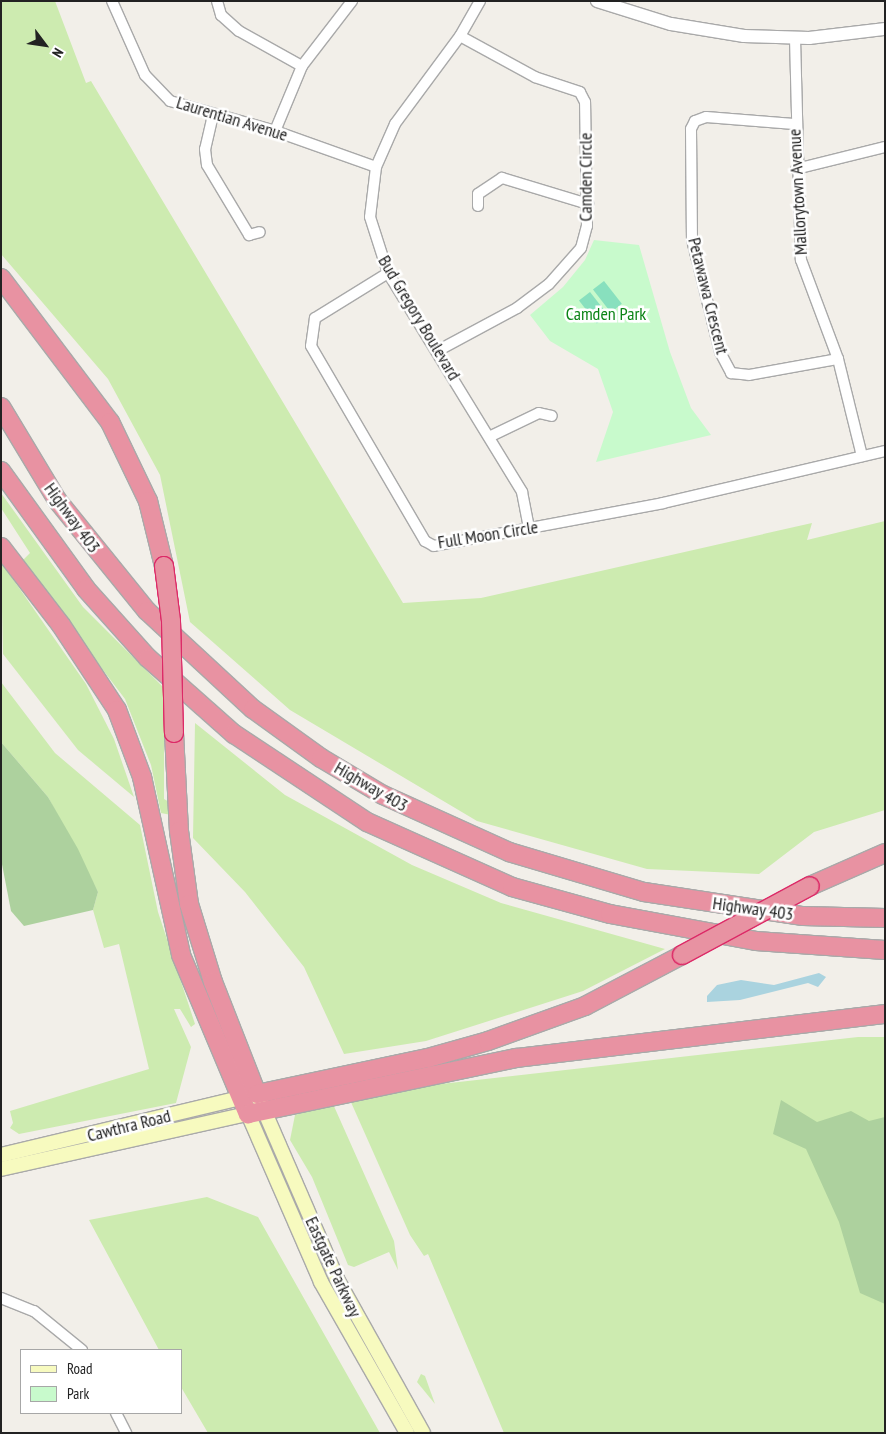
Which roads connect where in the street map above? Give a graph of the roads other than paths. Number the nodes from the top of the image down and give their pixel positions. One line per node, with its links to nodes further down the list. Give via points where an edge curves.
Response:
1 (112, 1): 10 (street, Laurentian Avenue, via 145,75 170,101)
2 (217, 1): 9 (street, via 221,15 239,32)
3 (352, 1): 9 (street)
4 (480, 1): 7 (street, Bud Gregory Boulevard)
5 (597, 1): 8 (street, via 697,29)
6 (885, 29): 8 (street)
7 (460, 36): 14 (street, Bud Gregory Boulevard, via 394,124); 16 (street, Camden Circle, via 536,77 580,92 585,102)
8 (795, 38): 11 (street, Mallorytown Avenue)
9 (302, 66): 12 (street)
10 (213, 115): 12 (street, Laurentian Avenue); 18 (street, via 205,149 207,165 249,235)
11 (794, 124): 15 (street, Mallorytown Avenue); 22 (street, Petawawa Crescent, via 706,117 695,122 691,129 692,240 720,352 731,373 749,375)
12 (275, 131): 14 (street, Laurentian Avenue)
13 (885, 147): 15 (street)
14 (376, 167): 19 (street, Bud Gregory Boulevard, via 370,217)
15 (796, 169): 22 (street, Mallorytown Avenue, via 801,260)
16 (588, 204): 17 (street, via 502,178 478,194); 21 (street, Camden Circle, via 581,248 549,284 517,308)
17 (478, 206)
18 (260, 232)
19 (388, 273): 21 (street, Bud Gregory Boulevard); 29 (street, Full Moon Circle, via 315,318 311,346 425,541 434,546)
20 (1, 278): 38 (highway, bridge, via 110,422 148,501 164,566 171,621 179,831 190,904)
21 (439, 350): 25 (street, Bud Gregory Boulevard)
22 (838, 359): 27 (street, Mallorytown Avenue)
23 (1, 407): 32 (highway, Highway 403, via 57,500 147,612 253,709 359,781 485,843 604,882 742,908 812,916)
24 (552, 416): 25 (street, via 539,413)
25 (491, 436): 29 (street, Bud Gregory Boulevard, via 522,492)
26 (885, 451): 27 (street, Full Moon Circle)
27 (862, 456): 29 (street, Full Moon Circle)
28 (1, 471): 33 (highway, Highway 403, via 86,589 148,658 234,734 368,822 512,887 610,914 756,941)
29 (529, 529)
30 (1, 547): 38 (highway, via 61,625 120,717 142,777 182,955)
31 (885, 853): 37 (highway, bridge, via 810,886 585,1006)
32 (885, 918)
33 (885, 950)
34 (885, 1014): 36 (highway)
35 (885, 1020): 36 (highway)
36 (842, 1021): 37 (highway, via 516,1058)
37 (351, 1083): 38 (highway)
38 (252, 1104): 39 (main road, Cawthra Road); 40 (main road, Cawthra Road); 45 (main road, Eastgate Parkway, via 321,1282); 46 (main road, Eastgate Parkway, via 336,1279)
39 (1, 1155)
40 (1, 1169)
41 (1, 1298): 42 (street, via 34,1311)
42 (81, 1349)
43 (116, 1414): 44 (street)
44 (126, 1433)
45 (406, 1433)
46 (423, 1433)

